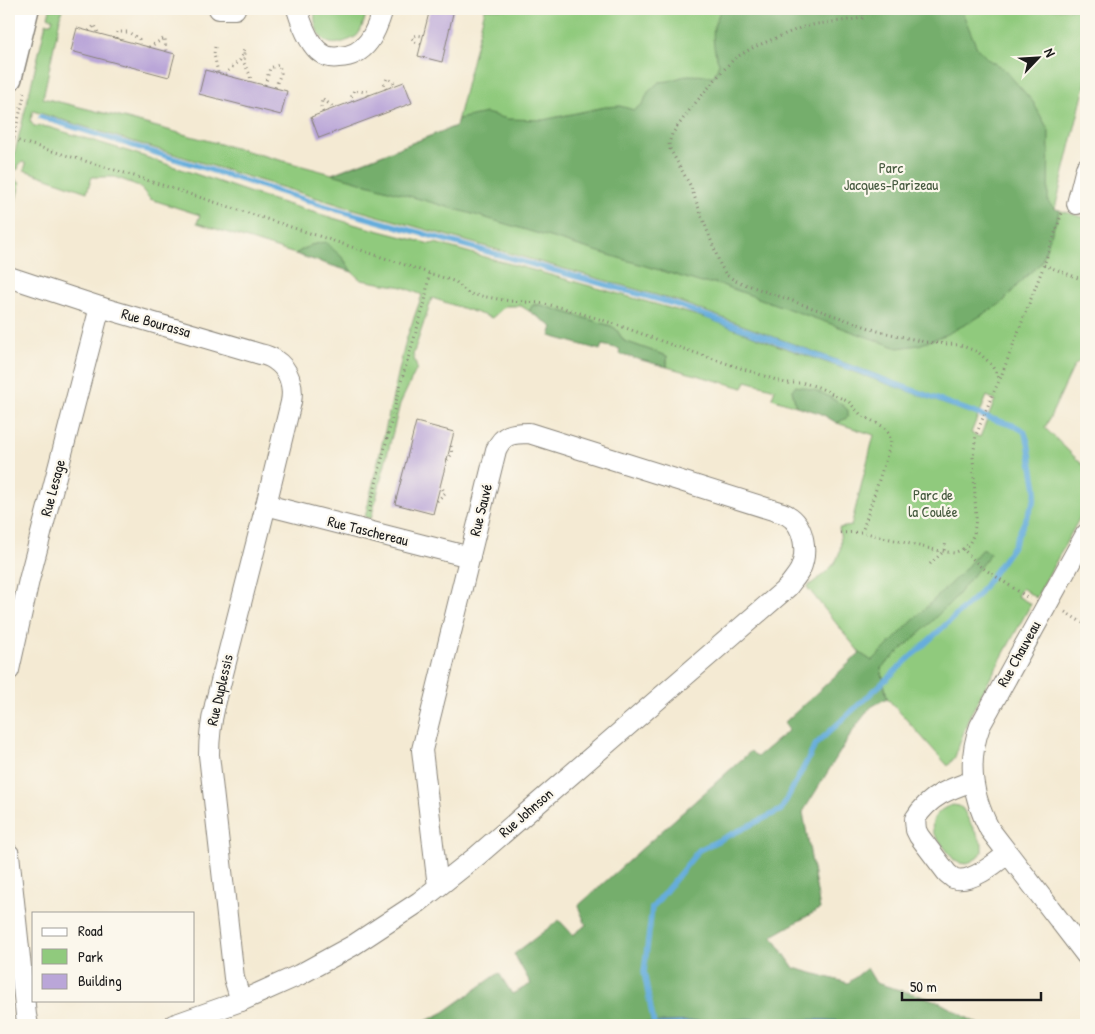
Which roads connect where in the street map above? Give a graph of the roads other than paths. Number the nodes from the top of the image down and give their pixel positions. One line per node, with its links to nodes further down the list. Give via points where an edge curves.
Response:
1 (26, 9): 6 (street)
2 (219, 9): 3 (street)
3 (235, 9)
4 (296, 9): 5 (street, via 316,49 326,56 338,58 353,54 368,44)
5 (383, 9)
6 (9, 78)
7 (1086, 168): 8 (street)
8 (1070, 207)
9 (9, 277): 10 (street, Rue Bourassa)
10 (100, 307): 11 (street, Rue Bourassa, via 268,356 283,367); 16 (street, Rue Lesage)
11 (292, 384): 12 (street, Rue Duplessis, via 291,402)
12 (266, 505): 15 (street, Rue Taschereau); 22 (street, Rue Duplessis, via 209,739 234,978)
13 (796, 523): 15 (street, Rue Sauvé, via 776,510 537,435 520,433 506,436 496,450); 20 (street, Rue Johnson, via 804,553 799,571 788,586)
14 (1086, 534): 17 (street, Rue Chauveau, via 980,726 973,754)
15 (470, 557): 20 (street, Rue Sauvé, via 422,750)
16 (9, 670)
17 (973, 781): 19 (street, Rue Chauveau, via 984,819); 19 (street, via 937,795 917,815 916,830 953,878 974,876)
18 (9, 854): 23 (street)
19 (1007, 854): 21 (street, Rue Chauveau)
20 (438, 887): 22 (street, Rue Johnson, via 352,946)
21 (1086, 956)
22 (241, 1001): 24 (street, Rue Johnson)
23 (28, 1025)
24 (173, 1025)

